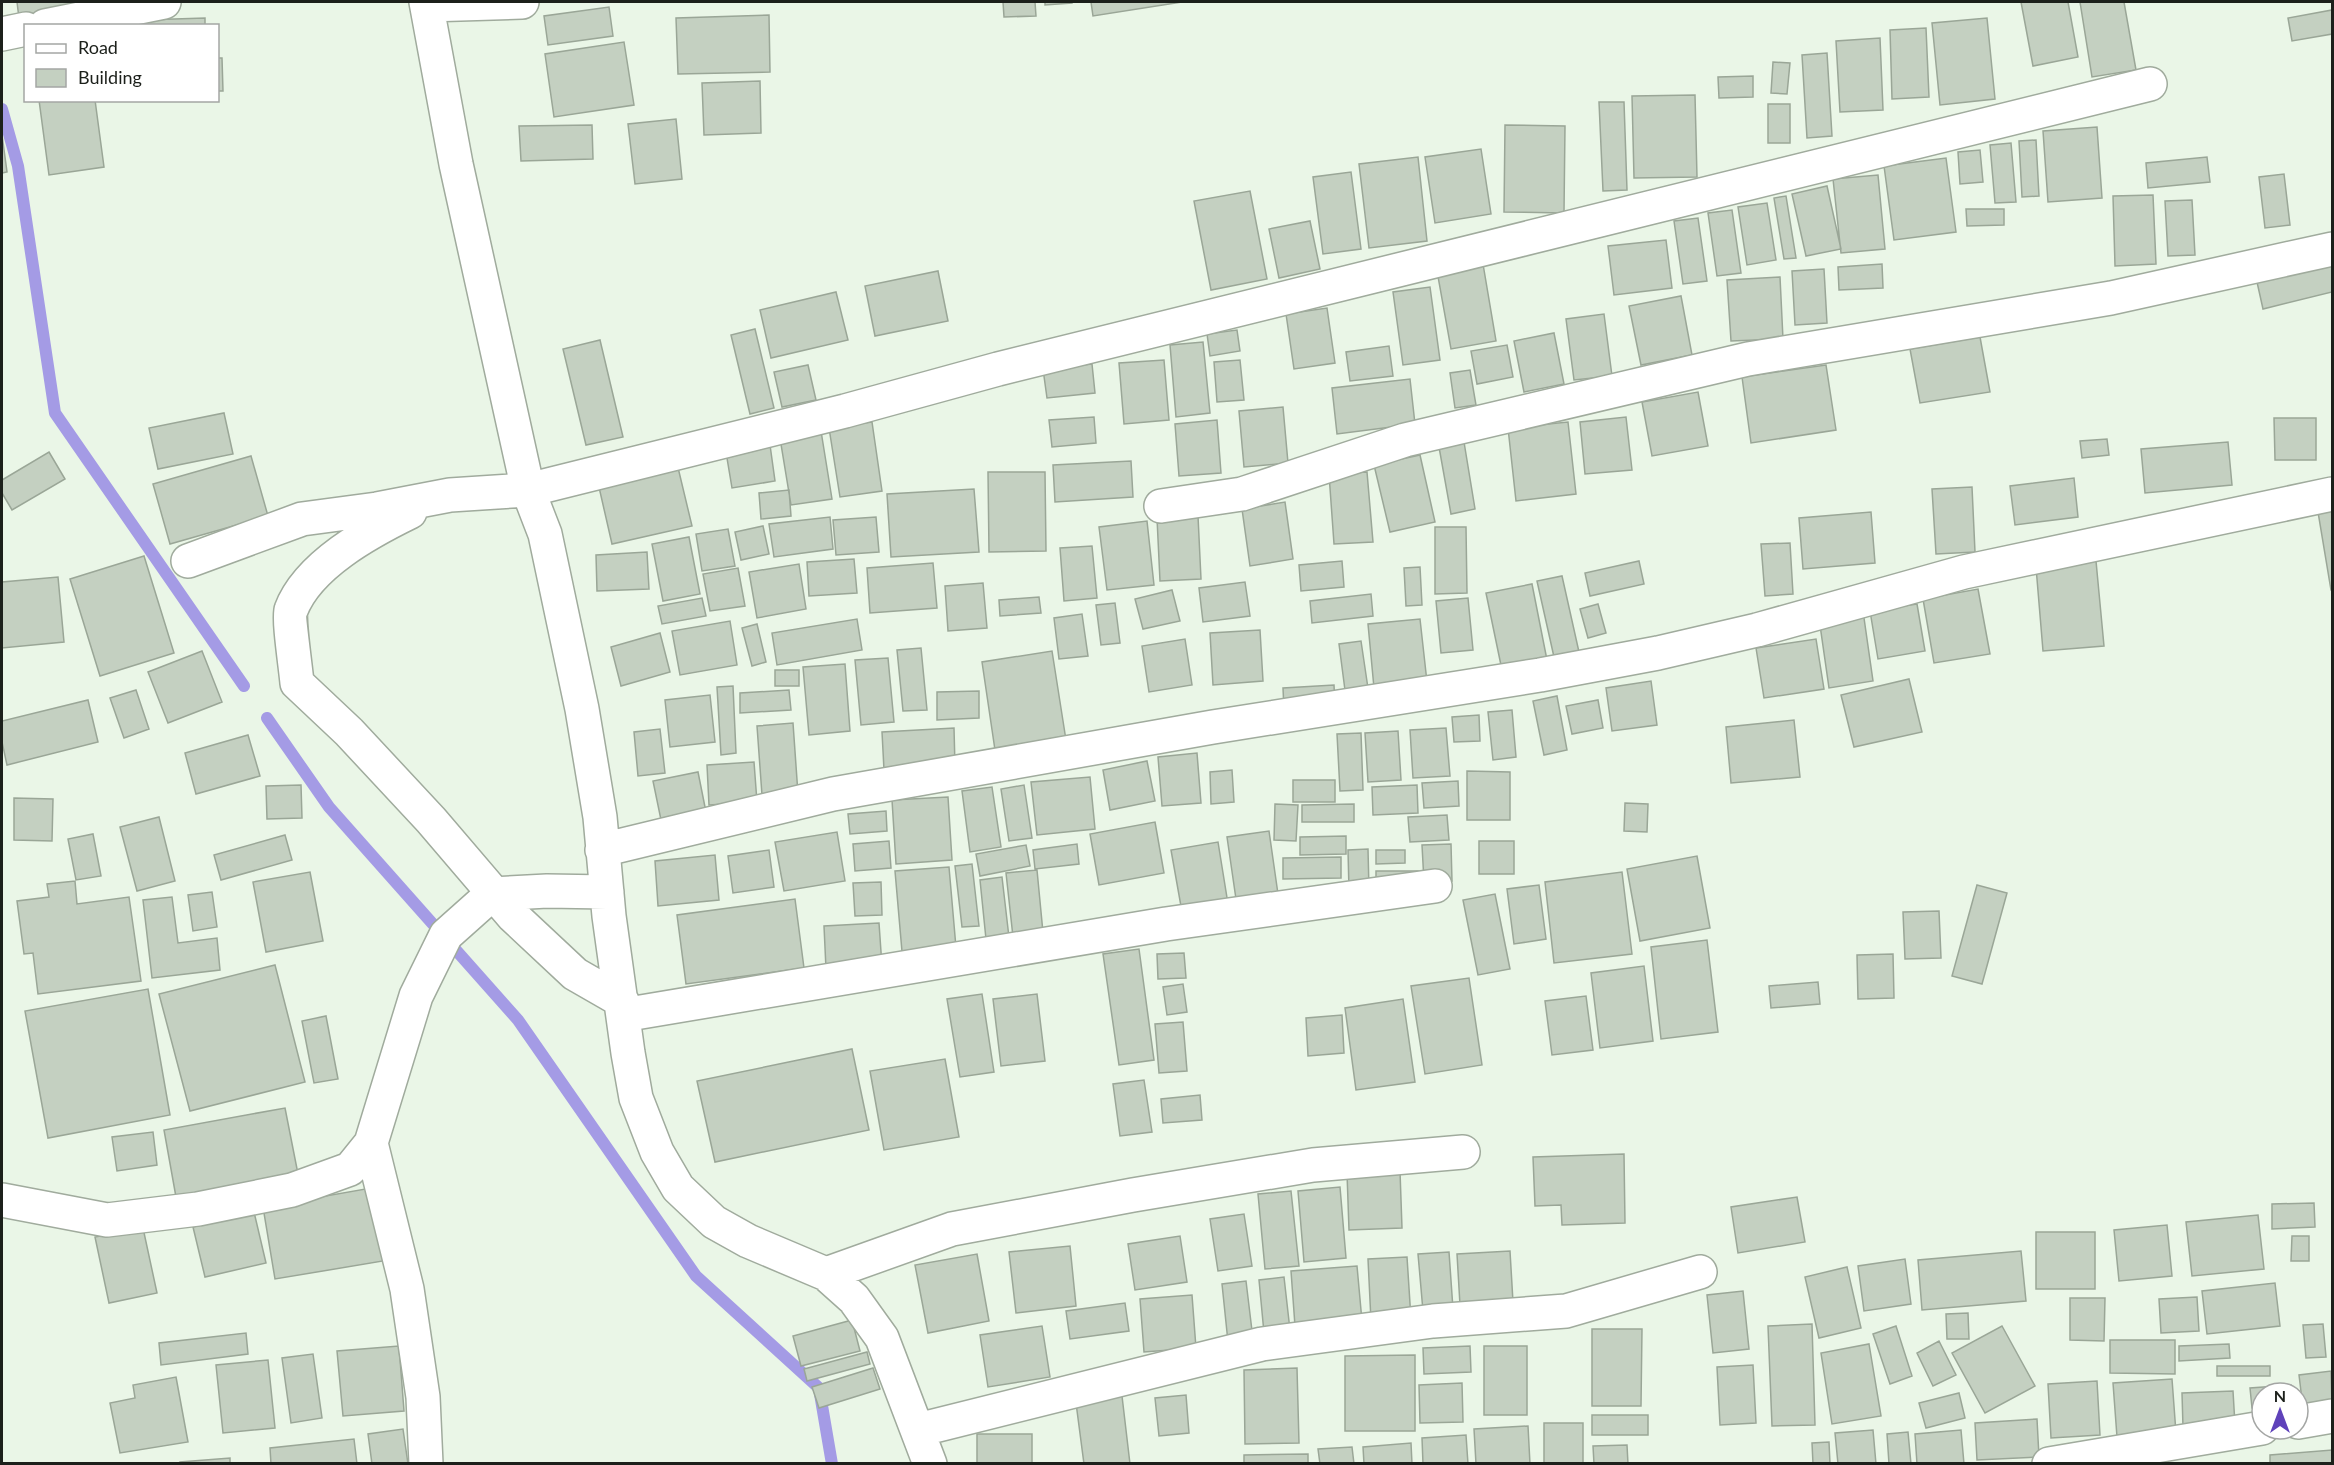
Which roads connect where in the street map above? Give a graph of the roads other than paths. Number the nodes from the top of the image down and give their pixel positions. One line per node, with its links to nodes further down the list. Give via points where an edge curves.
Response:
1 (164, 2): 4 (street)
2 (522, 2): 3 (street)
3 (427, 3): 9 (street, via 456,164)
4 (55, 24)
5 (24, 29): 6 (street)
6 (2, 34)
7 (2150, 84): 9 (street, via 998,369)
8 (2332, 249): 12 (street, via 2110,298 1748,359 1405,440 1242,494)
9 (528, 490): 11 (street); 14 (street, via 544,534 565,626 600,817)
10 (2332, 494): 14 (street, via 1964,572 1757,630 1658,653 1213,726 833,794)
11 (443, 497): 13 (street, via 302,519); 17 (street, via 384,524 338,554 307,583 290,611 297,683 350,732 424,812)
12 (1161, 506)
13 (188, 561)
14 (602, 850): 16 (street)
15 (1436, 886): 18 (street)
16 (607, 892): 17 (street); 18 (street)
17 (492, 894): 18 (street, via 575,974); 19 (street, via 440,948 416,996)
18 (623, 1008): 23 (street, via 636,1098 657,1152 678,1188 714,1222)
19 (371, 1143): 21 (street, via 350,1169 292,1190 198,1209 107,1220); 28 (street, via 407,1289 423,1397)
20 (1463, 1152): 23 (street, via 1313,1165 952,1229)
21 (2, 1200)
22 (1700, 1272): 26 (street, via 1566,1311 1433,1321 1262,1344)
23 (826, 1274): 26 (street, via 854,1299 882,1338)
24 (2332, 1416): 25 (street)
25 (2310, 1420)
26 (918, 1430): 29 (street)
27 (2250, 1430): 30 (street)
28 (426, 1464)
29 (930, 1464)
30 (2049, 1464)

